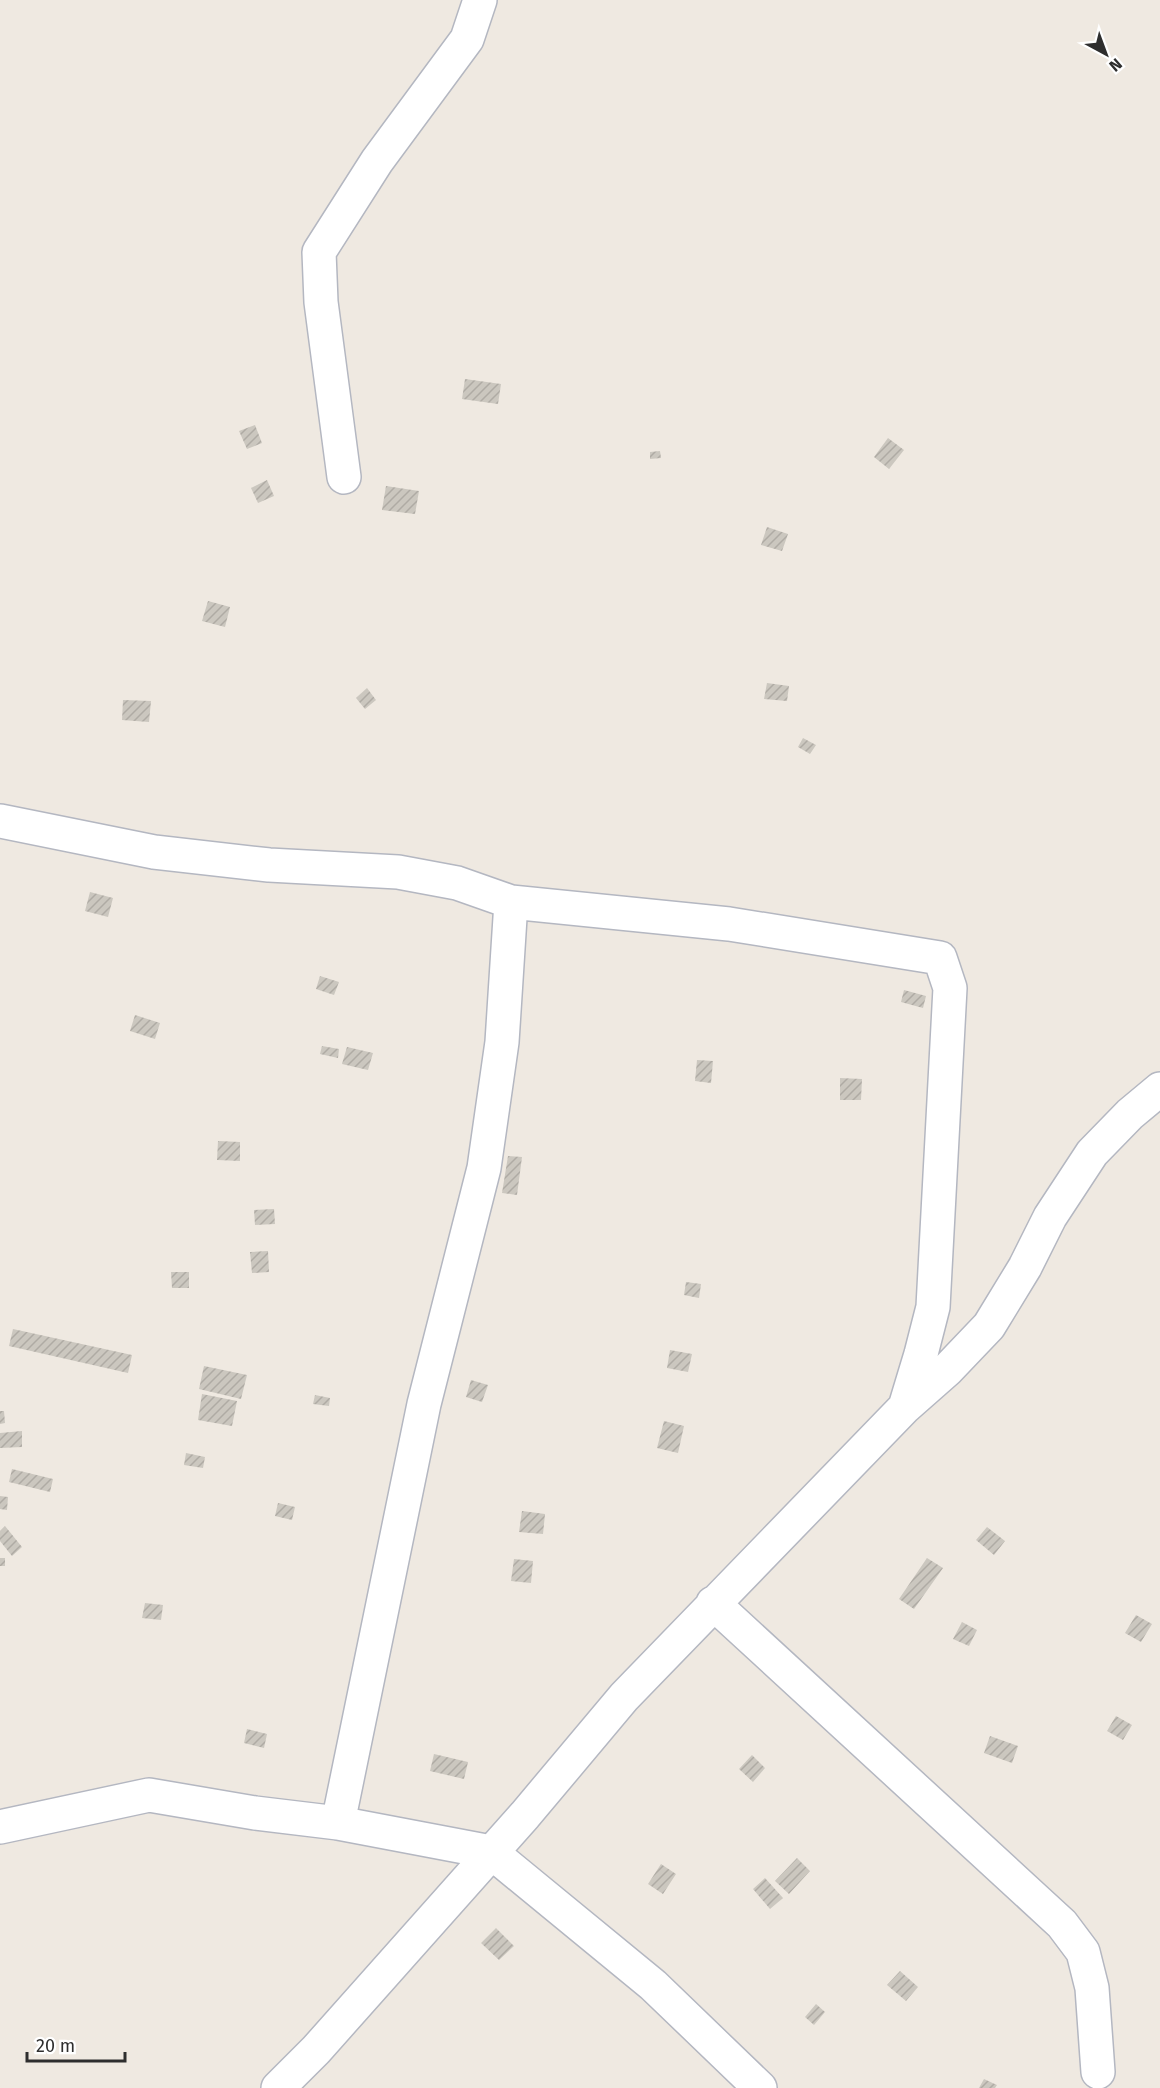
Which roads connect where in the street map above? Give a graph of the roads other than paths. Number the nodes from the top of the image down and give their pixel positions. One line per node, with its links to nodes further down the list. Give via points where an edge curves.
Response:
1 (480, 0): 2 (street, via 467,39 377,161 319,252 321,302)
2 (344, 477)
3 (0, 821): 4 (street, via 154,852 269,865 398,872 457,883)
4 (511, 902): 6 (street, via 729,924 940,958 950,988 933,1307); 8 (street, via 502,1042 484,1168 424,1404)
5 (1160, 1089): 6 (street, via 1092,1153 1050,1217 989,1326)
6 (904, 1407): 7 (street)
7 (713, 1603): 10 (street, via 624,1697); 11 (street, via 1062,1924 1083,1952 1092,1988)
8 (338, 1823): 9 (street, via 149,1795); 10 (street)
9 (0, 1827)
10 (491, 1852): 12 (street); 13 (street, via 653,1985)
11 (1098, 2072)
12 (278, 2088)
13 (760, 2088)

